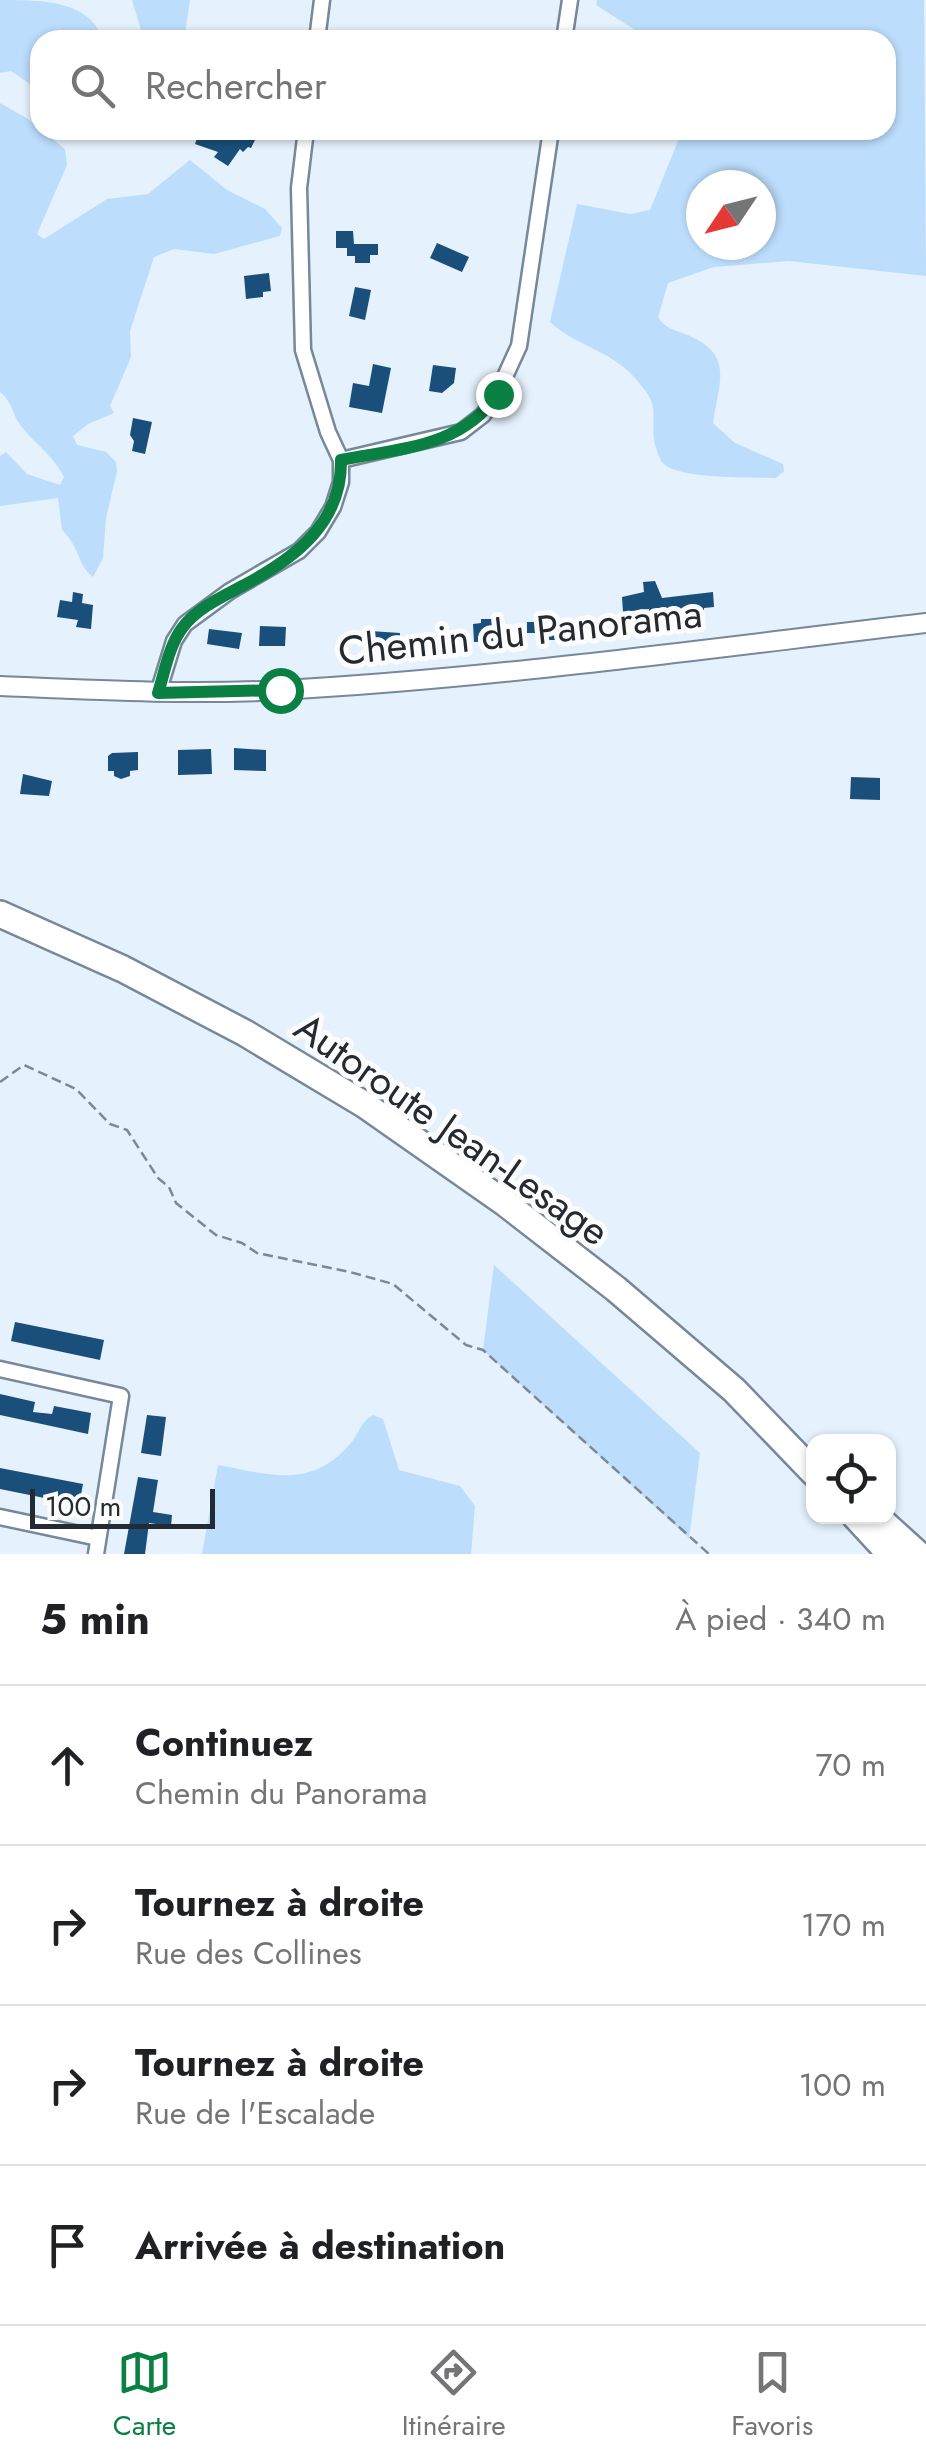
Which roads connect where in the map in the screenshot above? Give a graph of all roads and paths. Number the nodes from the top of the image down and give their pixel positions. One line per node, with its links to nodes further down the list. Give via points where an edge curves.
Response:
1 (322, 0): 3 (street)
2 (570, 0): 4 (street)
3 (318, 30)
4 (566, 30)
5 (305, 140): 7 (street, via 299,188 303,350)
6 (549, 140): 7 (street, via 518,346 498,394 461,432)
7 (341, 460): 10 (street, via 341,482 318,532 185,624)
8 (926, 623): 10 (street, Chemin du Panorama, via 506,672)
9 (0, 686): 10 (street, Chemin du Panorama)
10 (158, 693)
11 (0, 914): 14 (highway, Autoroute Jean-Lesage, via 123,969 365,1105 616,1288)
12 (0, 1082): 22 (path, via 24,1066 76,1089 110,1124 127,1130 176,1203 216,1235 276,1259 393,1284 466,1344 483,1350)
13 (0, 1369): 20 (street, via 121,1396)
14 (734, 1390): 15 (highway); 16 (highway, Autoroute Jean-Lesage)
15 (806, 1453)
16 (806, 1465)
17 (0, 1517): 20 (street)
18 (862, 1524): 23 (highway)
19 (885, 1524): 24 (highway)
20 (98, 1538): 21 (street)
21 (96, 1554)
22 (709, 1554)
23 (890, 1554)
24 (918, 1554)

